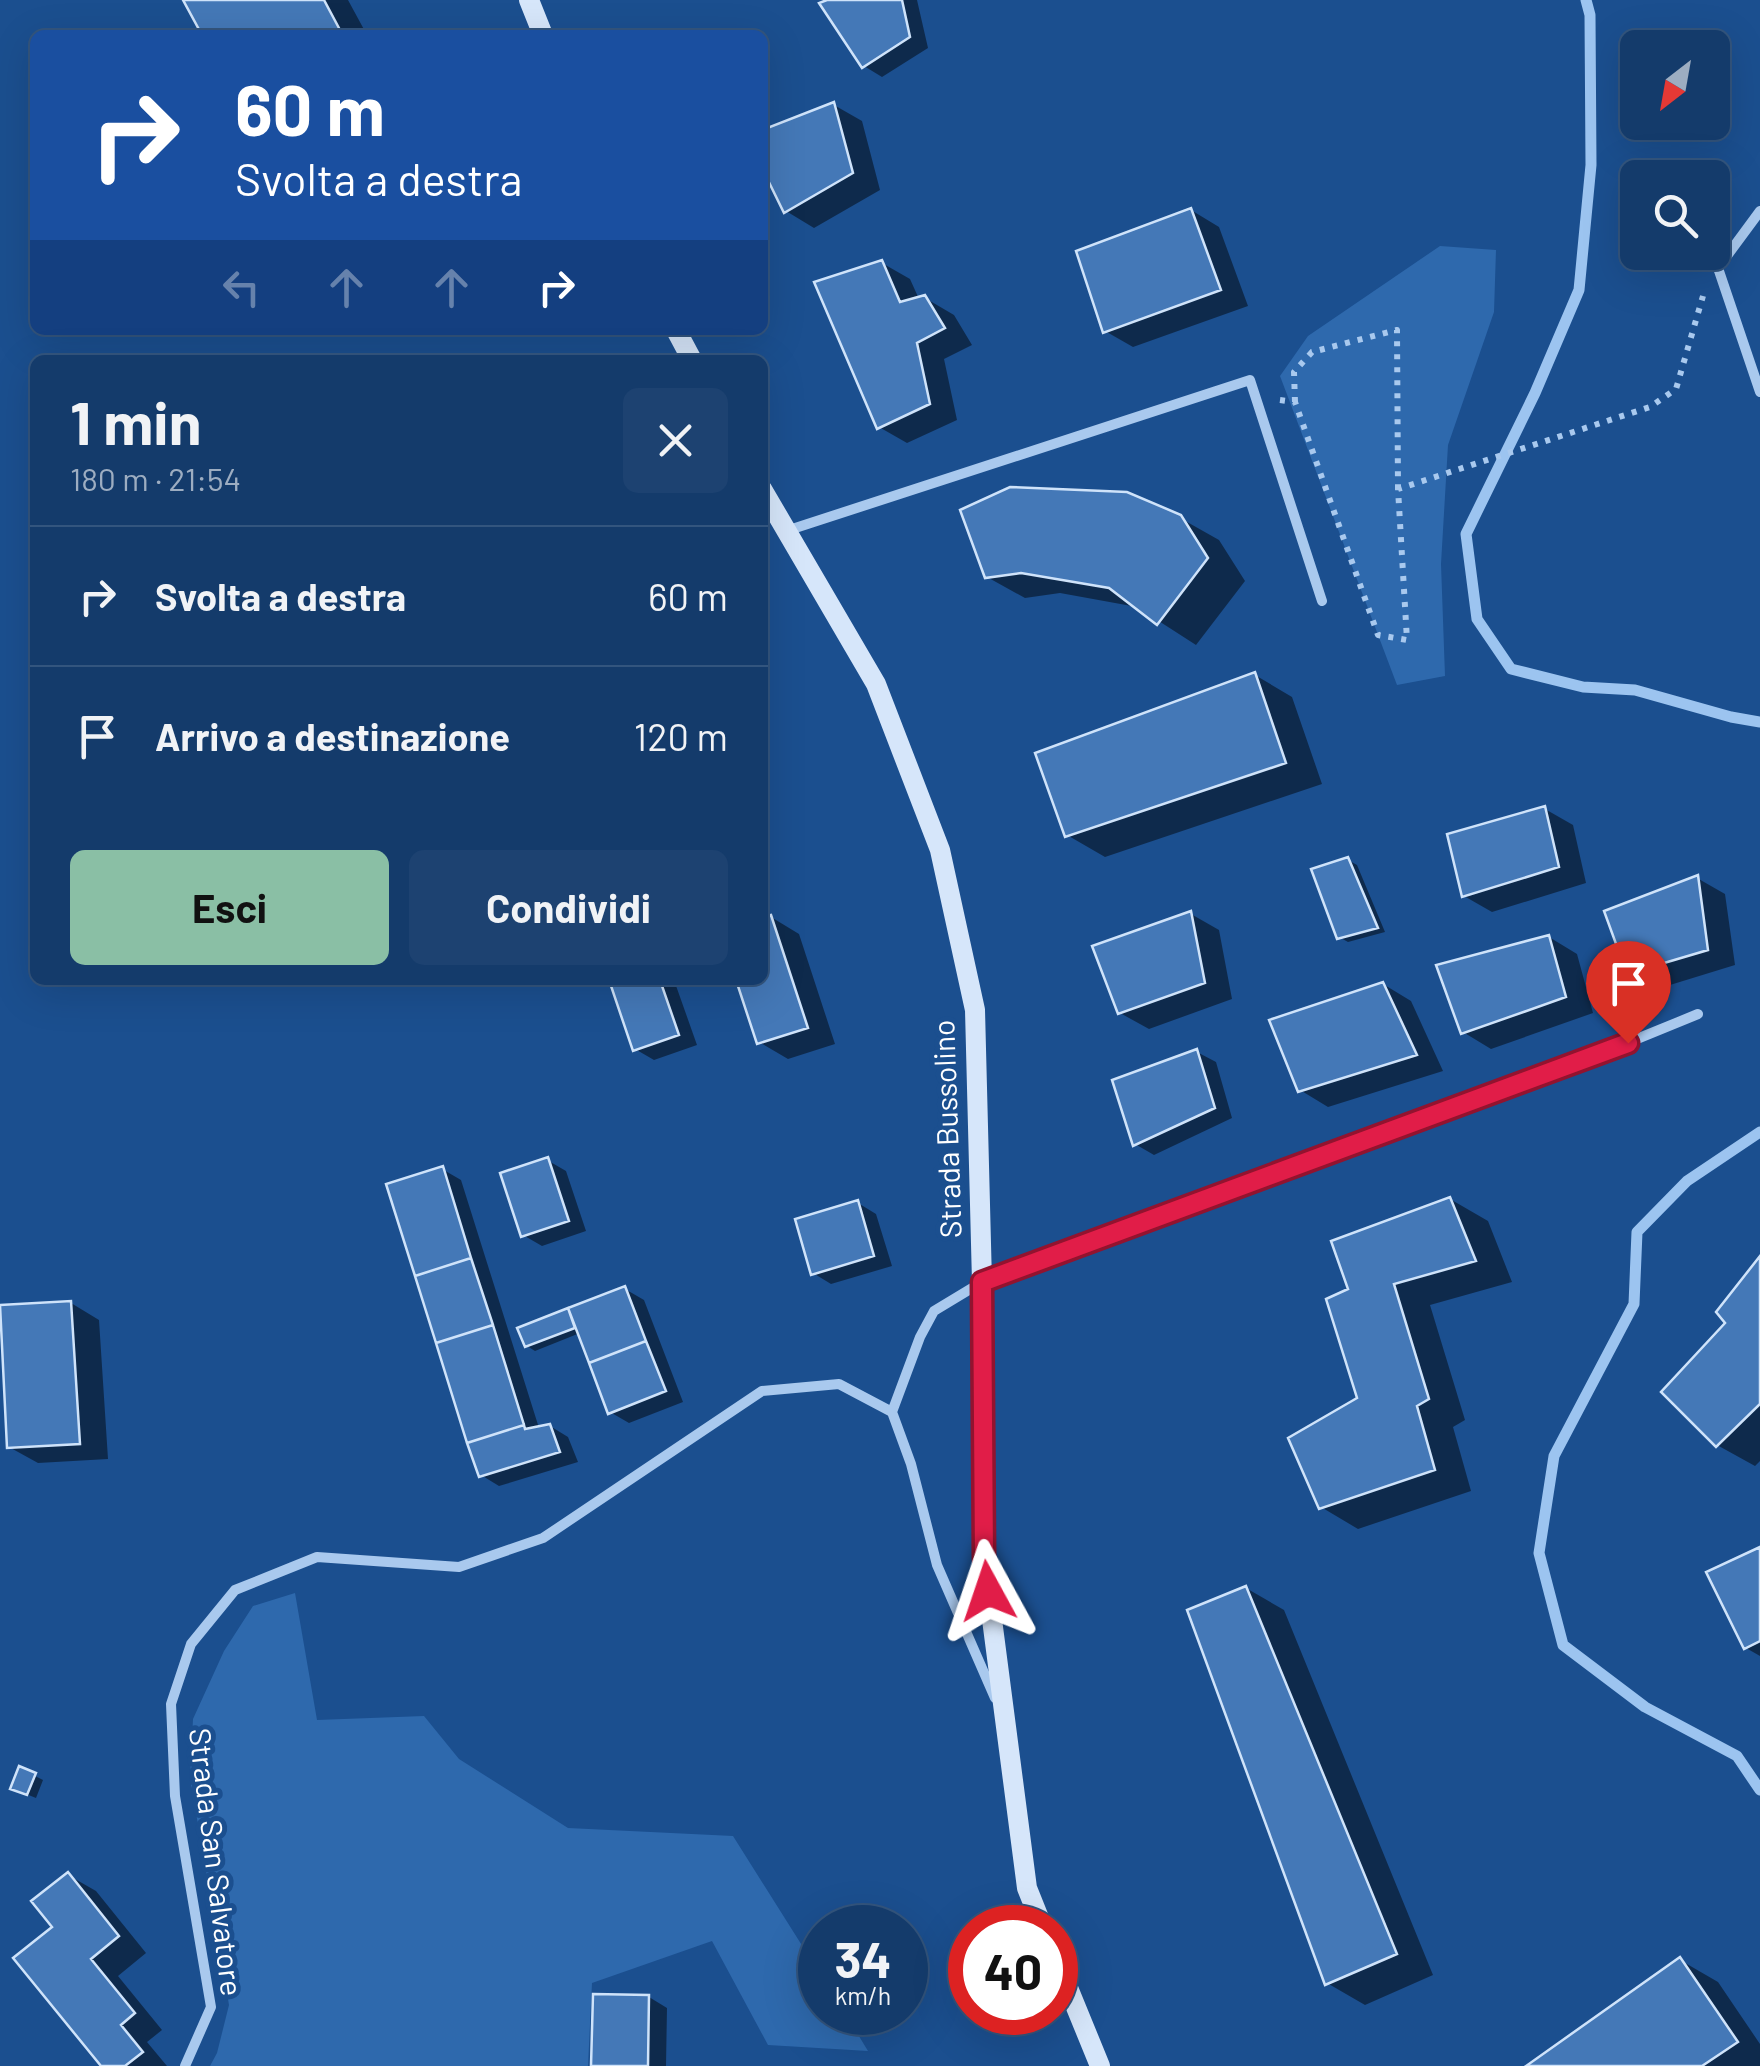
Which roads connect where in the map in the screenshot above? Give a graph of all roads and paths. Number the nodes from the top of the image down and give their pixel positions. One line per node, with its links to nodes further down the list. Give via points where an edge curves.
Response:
1 (529, 0): 2 (street)
2 (541, 30)
3 (1760, 212): 5 (street, via 1718,268)
4 (1702, 297): 8 (path, via 1676,389 1650,408)
5 (1760, 392)
6 (1268, 398): 7 (path)
7 (1295, 402): 8 (path, via 1294,372 1312,352 1398,330); 8 (path, via 1378,636 1407,640)
8 (1398, 489)
9 (768, 501): 10 (street, Strada Bussolino)
10 (785, 532): 11 (street, via 1250,380); 13 (street, Strada Bussolino, via 876,684 940,850 976,1010)
11 (1322, 601)
12 (1698, 1014): 13 (street)
13 (982, 1282): 14 (street, via 934,1312); 15 (street, Strada Bussolino, via 984,1558)
14 (892, 1412): 15 (street, via 937,1565); 18 (street, Strada San Salvatore, via 839,1384 762,1391 543,1538 459,1567 317,1557 235,1590 191,1644 171,1704 175,1796 211,2007)
15 (1006, 1722): 16 (street, Strada Bussolino)
16 (1034, 1905)
17 (1078, 2012): 19 (street)
18 (186, 2066)
19 (1100, 2066)

